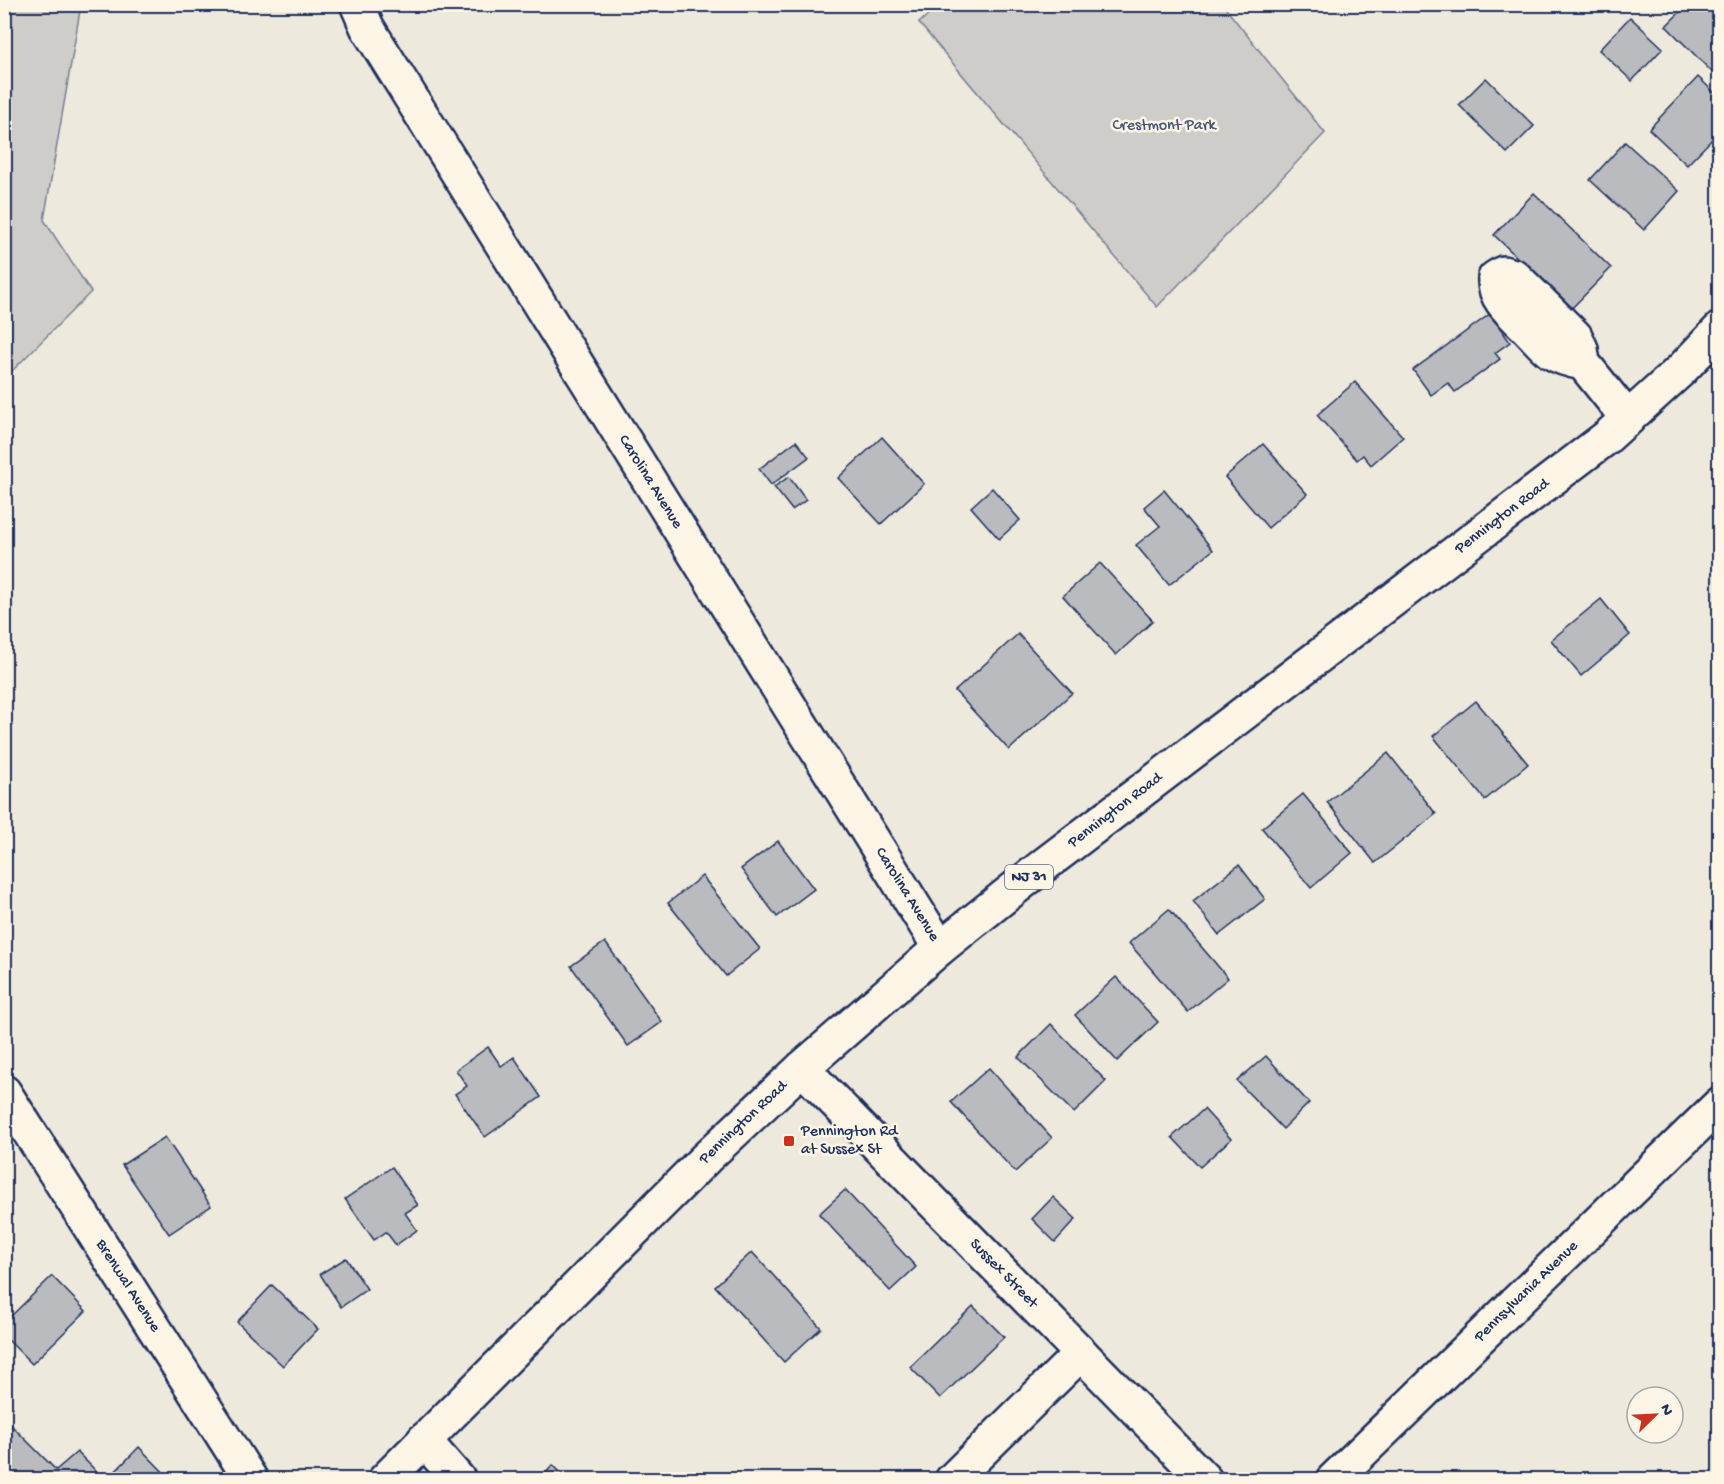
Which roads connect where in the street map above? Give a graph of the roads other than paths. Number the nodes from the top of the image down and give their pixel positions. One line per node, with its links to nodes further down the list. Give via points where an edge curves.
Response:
1 (359, 9): 5 (street, Carolina Avenue)
2 (1719, 329): 4 (street, Pennington Road / NJ 31)
3 (1583, 363): 4 (street)
4 (1628, 419): 5 (street, Pennington Road / NJ 31)
5 (940, 948): 6 (street, Pennington Road / NJ 31)
6 (802, 1068): 9 (street, Sussex Street); 10 (street, Pennington Road / NJ 31, via 706,1158)
7 (4, 1092): 11 (street, Brenwal Avenue)
8 (1719, 1104): 16 (street, Pennsylvania Avenue)
9 (1081, 1353): 14 (street); 15 (street, Sussex Street)
10 (424, 1440): 12 (street, Pennington Road / NJ 31); 13 (street)
11 (251, 1479)
12 (385, 1479)
13 (459, 1479)
14 (952, 1479)
15 (1205, 1479)
16 (1333, 1479)

